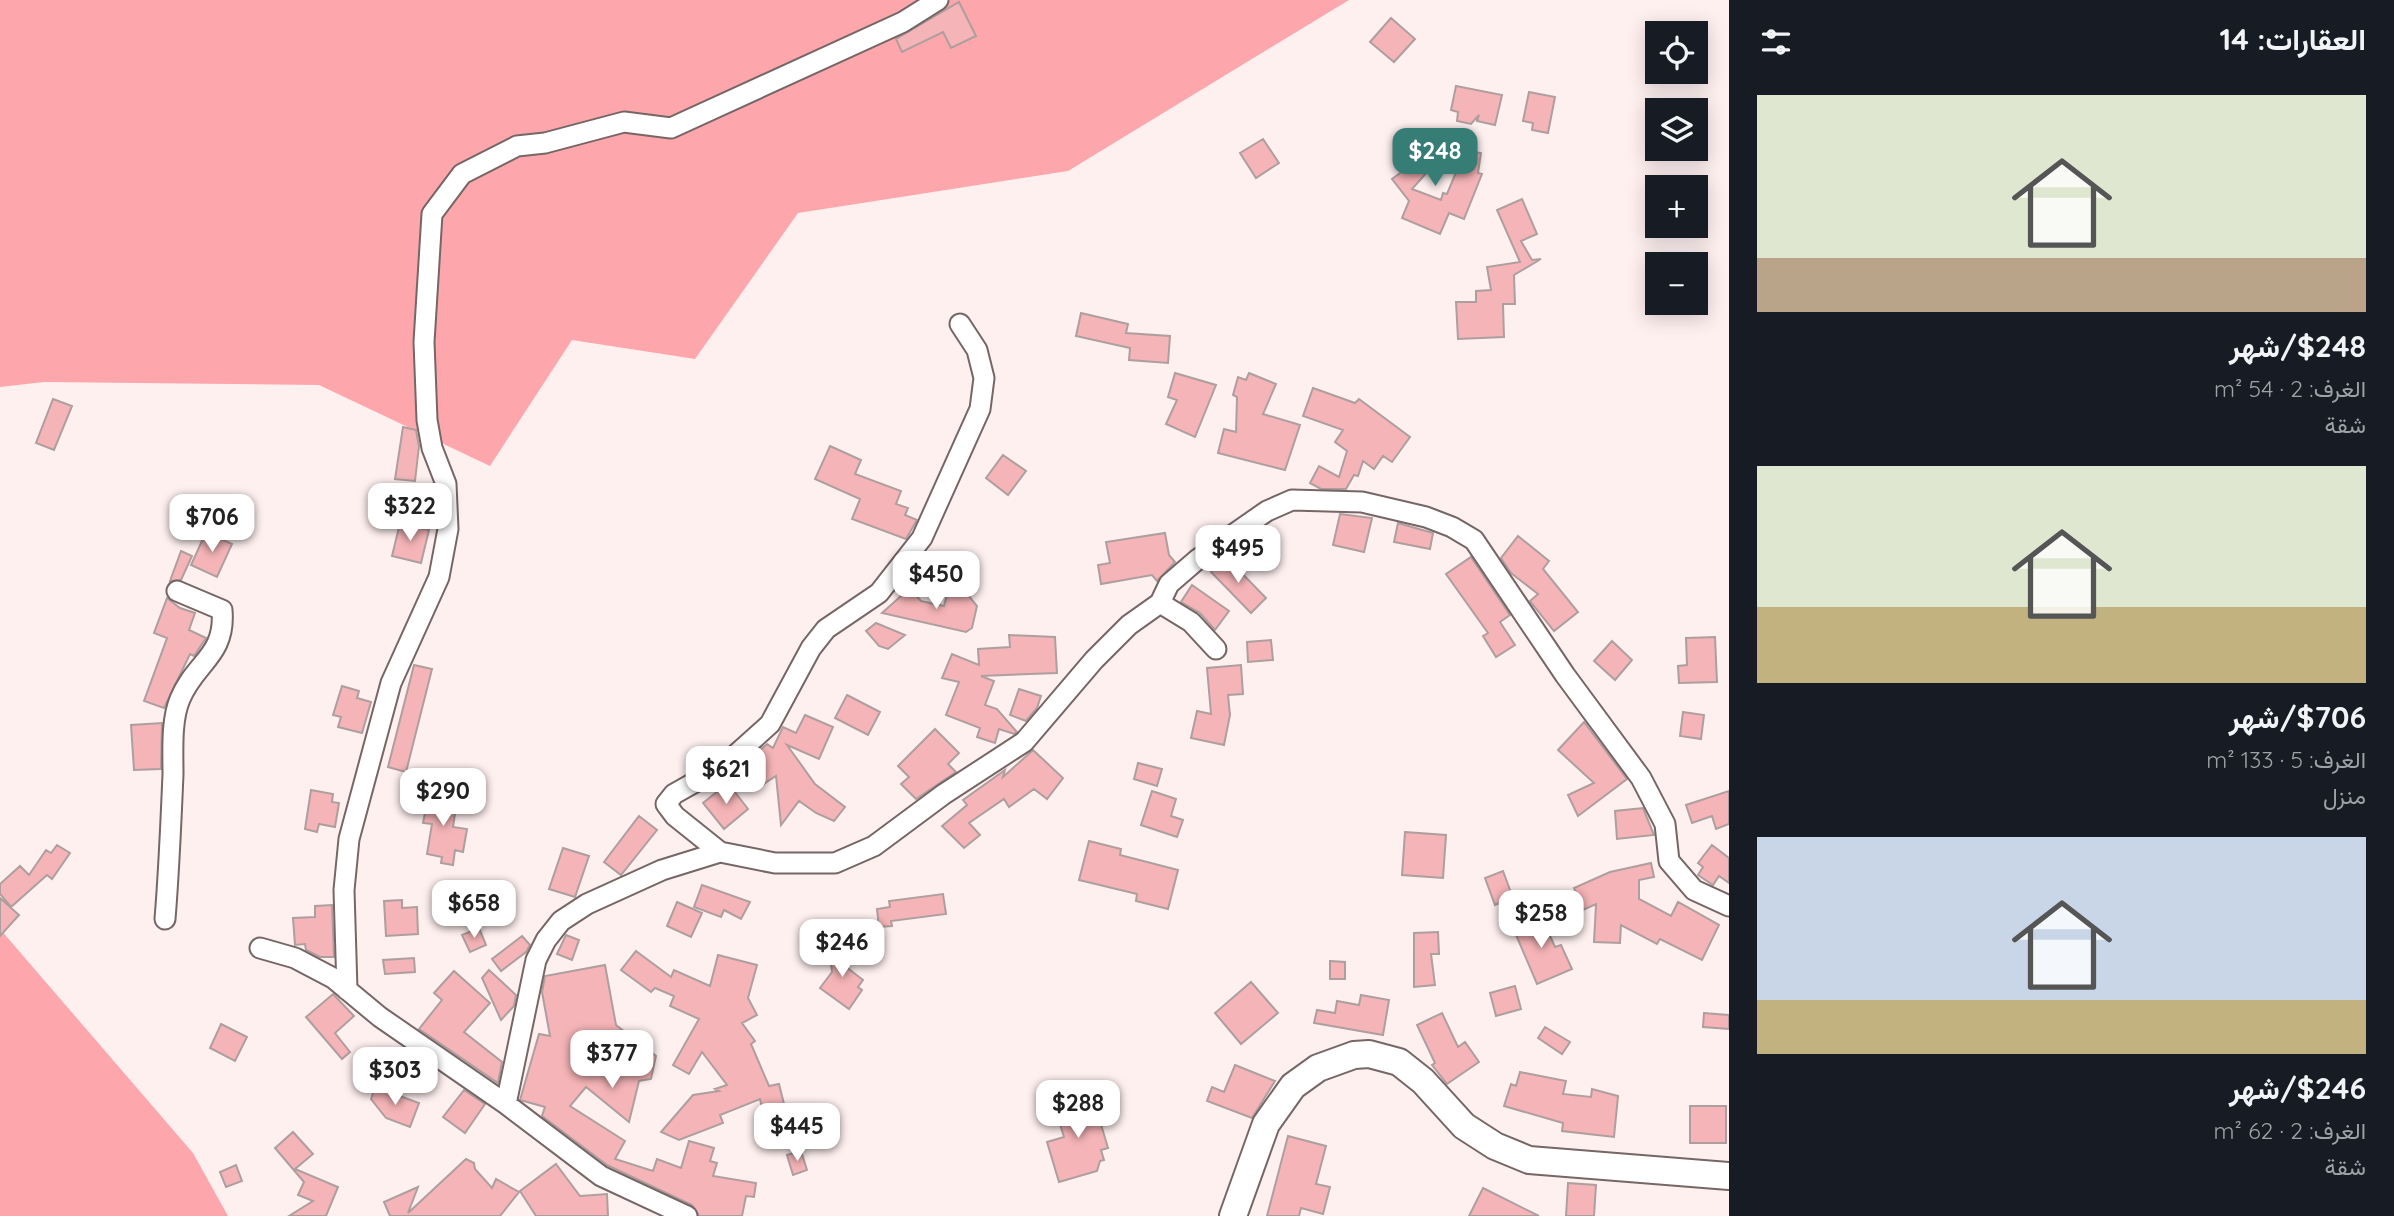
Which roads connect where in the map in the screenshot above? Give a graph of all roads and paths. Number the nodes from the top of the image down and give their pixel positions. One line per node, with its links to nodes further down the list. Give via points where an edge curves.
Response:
1 (938, 0): 10 (street, via 903,22 671,128 624,122 517,146 462,174 432,214 424,342 426,420 446,484 448,529 439,577 391,683 349,839 344,890)
2 (960, 324): 6 (street, via 977,350 984,378 980,409 922,538 879,593 826,629 770,724 722,766 674,794 666,804 674,816)
3 (177, 592): 8 (street, via 222,610 223,629 217,649 179,700)
4 (1160, 603): 5 (street, via 1191,622); 6 (street, via 1129,625 1094,660 1024,742 874,846 835,863 811,866); 7 (street, via 1169,584 1198,559 1267,511 1292,500 1362,502 1452,527 1474,540 1641,778 1665,824 1669,861 1694,890)
5 (1216, 649)
6 (720, 852): 11 (street, via 630,884 561,921 536,960)
7 (1729, 906)
8 (165, 919)
9 (260, 948): 10 (street, via 295,958)
10 (348, 990): 11 (street)
11 (506, 1104): 13 (street, via 601,1176)
12 (1729, 1176): 14 (main road, via 1529,1160 1464,1126 1399,1062 1354,1055 1318,1068 1293,1086 1266,1124)
13 (687, 1216)
14 (1233, 1216)

